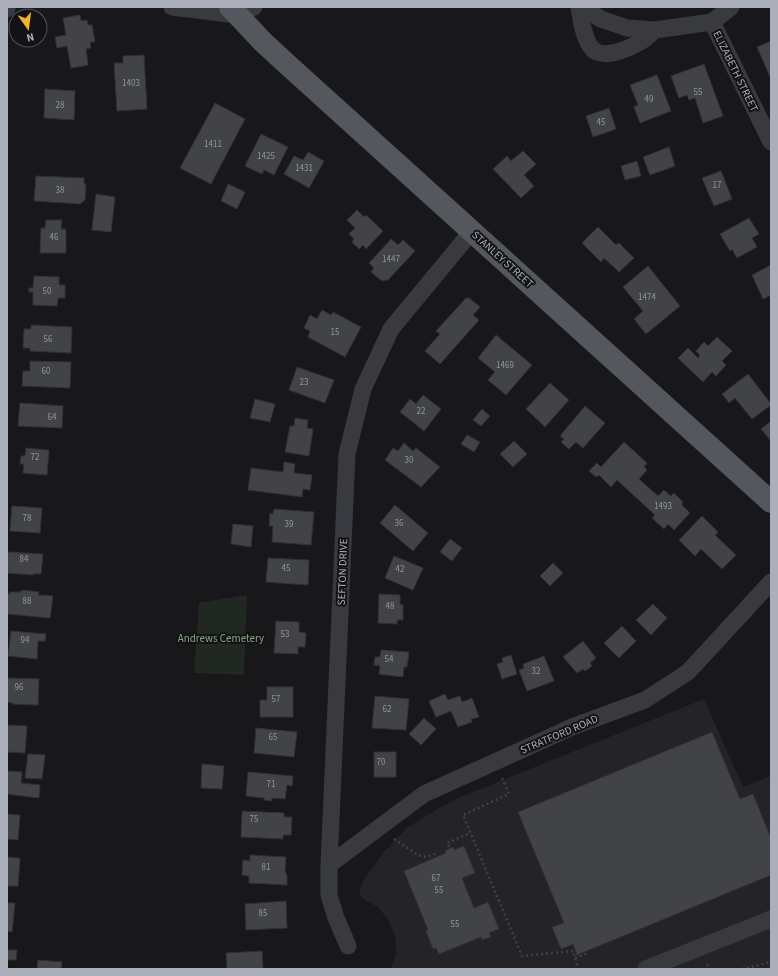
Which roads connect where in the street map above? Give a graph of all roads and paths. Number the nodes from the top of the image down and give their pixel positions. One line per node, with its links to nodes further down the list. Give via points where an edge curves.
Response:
1 (172, 7): 5 (street, STANLEY STREET)
2 (579, 7): 7 (street, via 590,46 601,54 619,51 641,42)
3 (582, 7): 7 (street, via 601,19 627,28)
4 (731, 7): 6 (street)
5 (240, 10): 9 (main road, STANLEY STREET, via 284,62)
6 (712, 22): 7 (street); 8 (street, ELIZABETH STREET)
7 (654, 30)
8 (771, 142)
9 (472, 231): 10 (main road, STANLEY STREET); 17 (street, SEFTON DRIVE, via 391,328 363,389 347,454)
10 (771, 502)
11 (771, 582): 17 (street, STRATFORD ROAD, via 688,672 645,700 572,727 424,794)
12 (502, 778): 13 (path, via 509,794 463,815)
13 (470, 833): 15 (path, via 447,843); 21 (path, via 522,956 573,951)
14 (394, 839): 16 (path, via 418,855 427,857)
15 (449, 847)
16 (438, 853)
17 (329, 865): 19 (street, SEFTON DRIVE, via 329,895)
18 (771, 919): 24 (street)
19 (348, 946)
20 (589, 953): 21 (path)
21 (575, 958): 23 (path)
22 (771, 962): 25 (path)
23 (578, 968)
24 (646, 969)
25 (742, 969)

